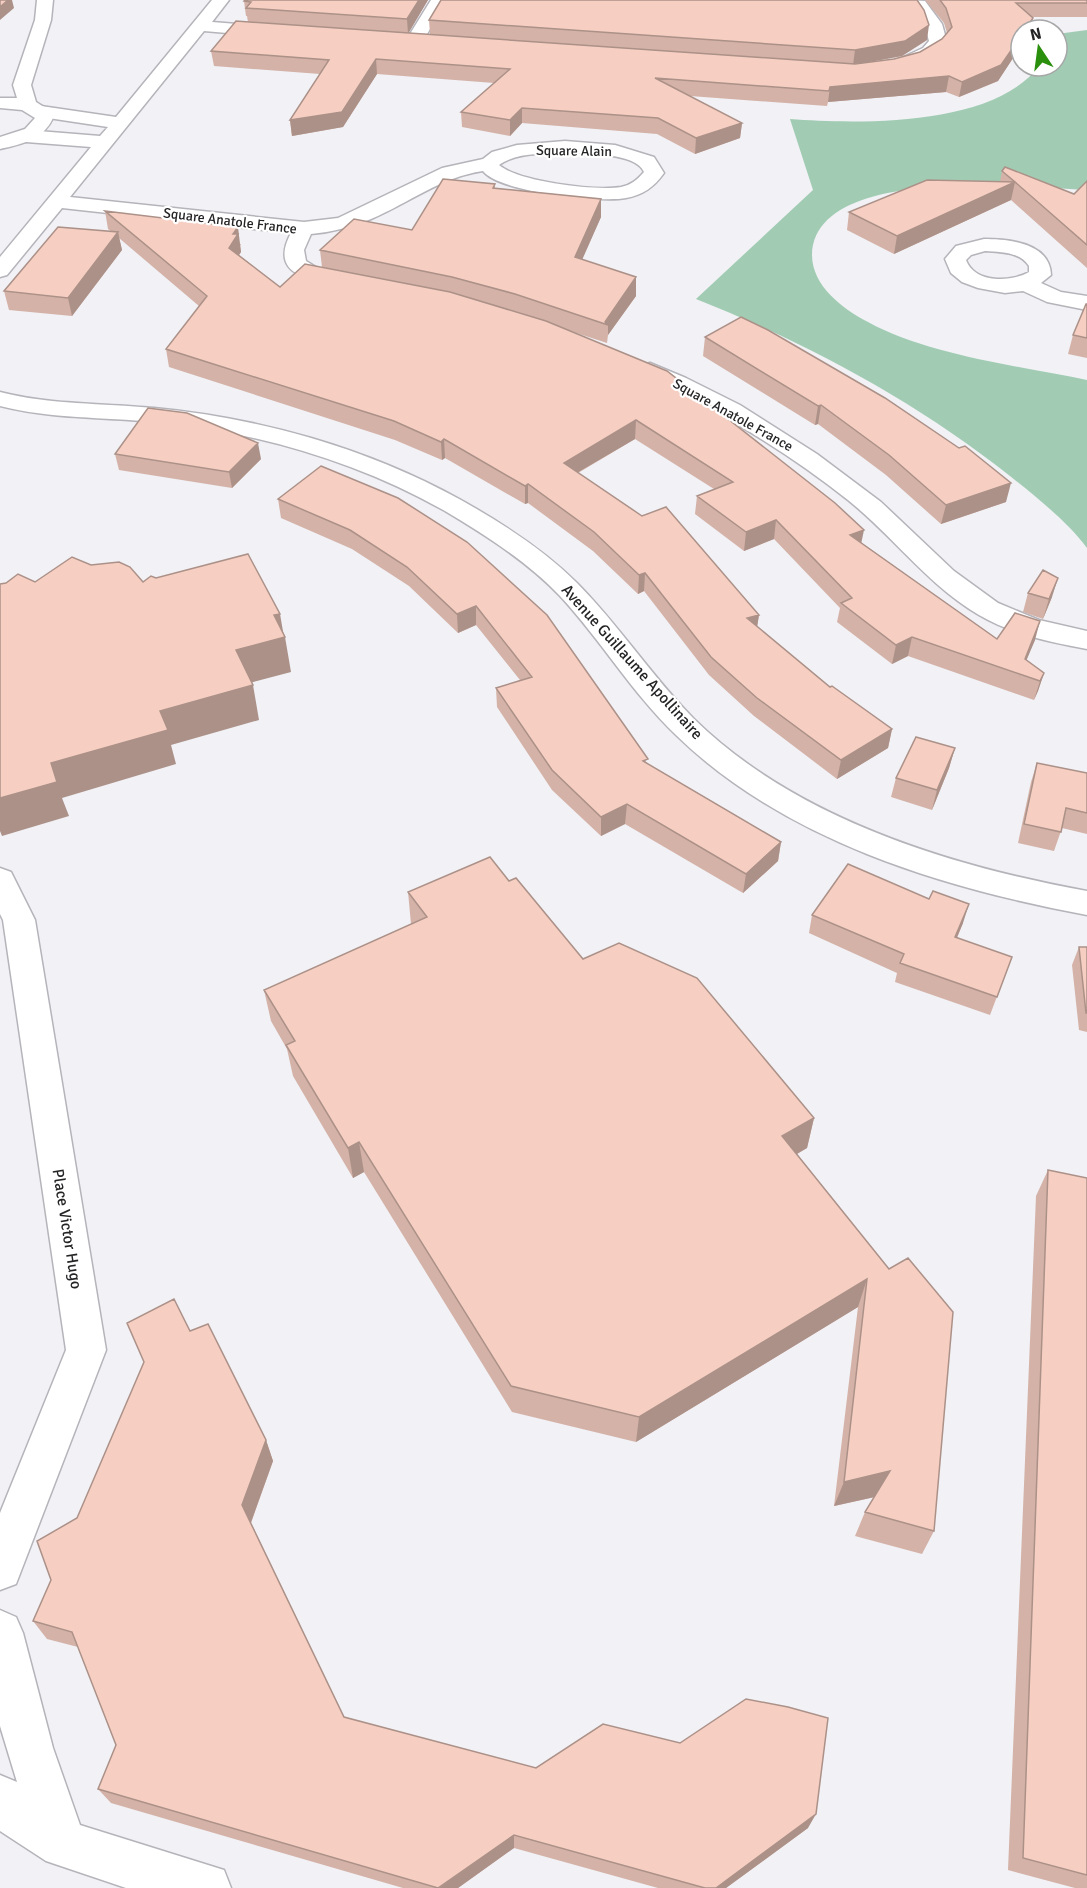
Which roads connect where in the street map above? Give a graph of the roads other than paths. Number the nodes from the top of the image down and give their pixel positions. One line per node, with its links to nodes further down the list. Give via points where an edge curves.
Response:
1 (45, 0): 12 (street, via 43,20 22,85)
2 (221, 0): 5 (street)
3 (439, 0): 8 (street)
4 (914, 0): 10 (street, via 932,20 938,42 917,60)
5 (200, 26): 6 (street); 13 (street)
6 (289, 33)
7 (392, 40): 8 (street)
8 (414, 42): 9 (street)
9 (438, 44)
10 (888, 68)
11 (0, 103): 12 (street)
12 (34, 109): 13 (street); 14 (street, via 44,118)
13 (121, 123): 16 (street)
14 (26, 136): 15 (street); 16 (street)
15 (0, 142)
16 (106, 142): 18 (street)
17 (489, 164): 17 (street, Square Alain, via 492,170 511,178 607,194 634,190 654,173 646,161 636,156 594,148 511,153 495,157); 19 (street, Square Alain, via 449,170 344,222)
18 (58, 202): 19 (street, Square Anatole France); 20 (street)
19 (304, 228): 21 (street, Square Anatole France, via 294,250 299,265 318,276)
20 (0, 271)
21 (364, 284)
22 (1025, 284): 23 (street, via 1055,297)
23 (1087, 303)
24 (633, 363): 26 (street, Square Anatole France, via 709,399 816,464 892,524 954,585 977,602 1030,627)
25 (0, 399): 28 (street, Avenue Guillaume Apollinaire, via 25,406 157,415 266,434 417,487 522,550 568,589 688,730 775,793 834,826 894,852 1048,897)
26 (1087, 640)
27 (0, 880): 29 (street, Place Victor Hugo, via 19,920 86,1350)
28 (1087, 903)
29 (0, 1568)
30 (0, 1632): 31 (street)
31 (10, 1718): 33 (street, via 29,1748)
32 (0, 1799): 33 (street, via 28,1823)
33 (63, 1844): 34 (street)
34 (206, 1888)

